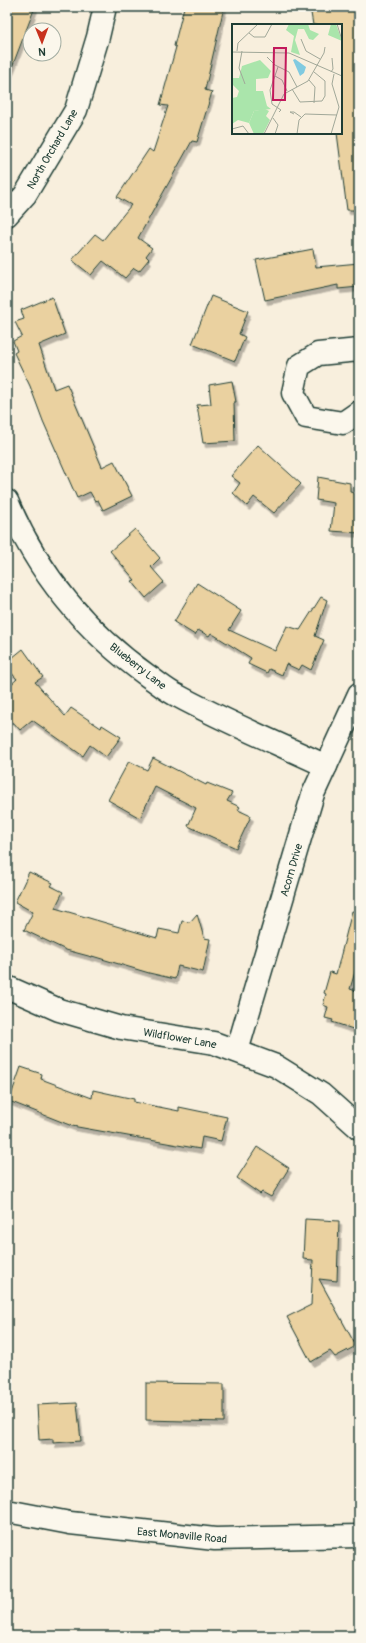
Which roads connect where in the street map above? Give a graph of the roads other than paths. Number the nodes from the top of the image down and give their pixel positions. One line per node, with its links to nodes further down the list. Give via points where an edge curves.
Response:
1 (106, 7): 2 (street, North Orchard Lane, via 76,110 25,195)
2 (7, 216)
3 (359, 350): 4 (street, via 318,354 299,366 293,393 306,417 343,423)
4 (359, 412)
5 (7, 501): 7 (street, Blueberry Lane, via 17,524 50,580 86,624 126,660 176,696)
6 (359, 694): 7 (street, Acorn Drive)
7 (326, 766): 9 (street, Acorn Drive, via 313,794)
8 (7, 987): 9 (street, Wildflower Lane, via 59,1010 122,1028 214,1043)
9 (237, 1051): 10 (street, Wildflower Lane, via 276,1066 321,1094)
10 (359, 1128)
11 (7, 1511): 12 (street, East Monaville Road, via 70,1523 215,1539)
12 (359, 1536)

